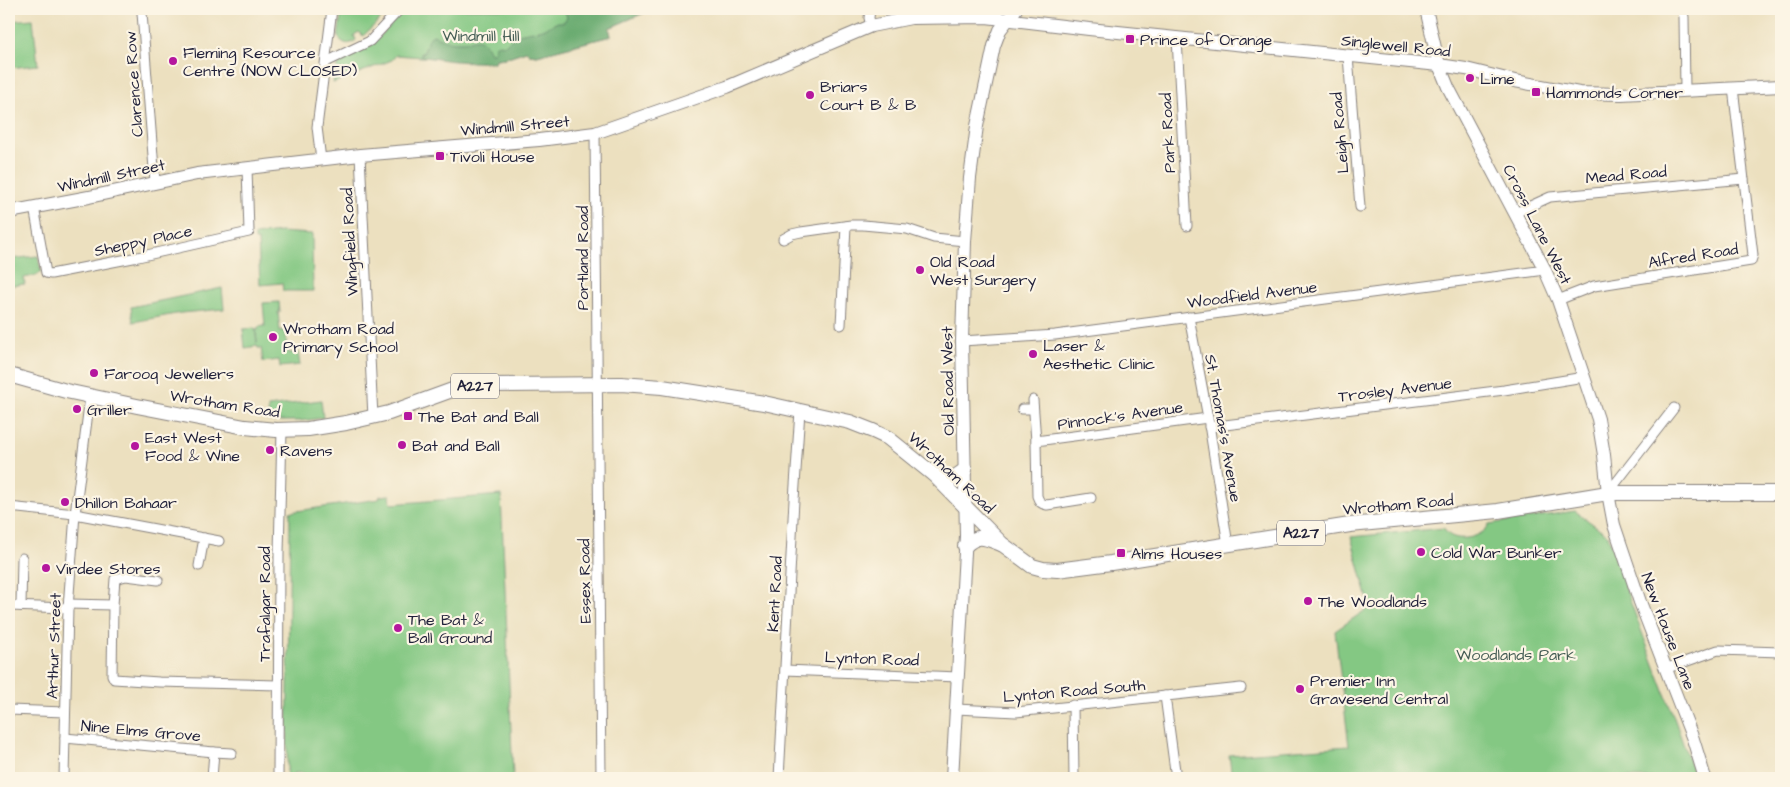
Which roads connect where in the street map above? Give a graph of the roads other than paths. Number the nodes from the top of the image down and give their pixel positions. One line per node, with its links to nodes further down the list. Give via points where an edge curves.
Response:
1 (332, 9): 12 (street)
2 (400, 9): 12 (street, via 370,41)
3 (870, 9): 9 (street)
4 (1016, 9): 8 (street, Old Road West)
5 (1426, 9): 13 (street, Cross Lane West)
6 (1682, 9): 16 (street)
7 (142, 13): 22 (street, Clarence Row)
8 (1007, 19): 9 (street, Windmill Street, via 911,18); 10 (street, Singlewell Road); 30 (street, Old Road West, via 995,41 981,102)
9 (870, 26): 17 (street, Windmill Street, via 727,87)
10 (1177, 38): 11 (street, Singlewell Road); 28 (street, Park Road)
11 (1348, 56): 13 (street, Singlewell Road); 24 (street, Leigh Road)
12 (326, 62): 19 (street, via 318,127)
13 (1439, 65): 16 (street, Singlewell Road, via 1579,92 1621,94); 26 (street, Cross Lane West)
14 (1781, 86): 15 (street, Singlewell Road)
15 (1733, 88): 16 (street, Singlewell Road); 21 (street, Alfred Road)
16 (1685, 90)
17 (595, 133): 18 (street, Windmill Street); 38 (street, Portland Road)
18 (360, 155): 19 (street, Windmill Street); 43 (street, Wingfield Road)
19 (321, 160): 20 (street, Windmill Street)
20 (246, 168): 22 (street, Windmill Street); 23 (street, Sheppy Place, via 249,232 64,271 45,272)
21 (1744, 179): 26 (street, Mead Road, via 1550,197); 32 (street, Alfred Road, via 1751,261 1594,286)
22 (156, 182): 23 (street, Windmill Street)
23 (34, 207): 25 (street, Windmill Street)
24 (1360, 207)
25 (9, 212)
26 (1515, 213): 31 (street, Cross Lane West)
27 (846, 226): 29 (street, via 801,232); 30 (street, via 903,228 936,239); 34 (street)
28 (1187, 226)
29 (783, 239)
30 (965, 242): 35 (street, Old Road West)
31 (1544, 268): 32 (street, Cross Lane West); 33 (street, Woodfield Avenue)
32 (1558, 300): 37 (street, Cross Lane West)
33 (1189, 317): 35 (street, Woodfield Avenue, via 1055,335); 44 (street, St. Thomas's Avenue)
34 (841, 324)
35 (962, 341): 47 (street, Old Road West)
36 (9, 375): 39 (main road, Wrotham Road / A227)
37 (1584, 377): 44 (street, Trosley Avenue, via 1504,390); 49 (street, Cross Lane West, via 1598,419)
38 (598, 383): 42 (main road, Wrotham Road / A227, via 662,387); 43 (main road, Wrotham Road / A227, via 461,387); 84 (street, Essex Road)
39 (90, 396): 45 (main road, Wrotham Road / A227, via 245,427); 54 (street, Arthur Street)
40 (1674, 408): 49 (street)
41 (1022, 409): 46 (street, via 1033,405)
42 (800, 411): 48 (main road, Wrotham Road / A227, via 850,422 873,431); 69 (street, Kent Road)
43 (373, 417): 45 (main road, Wrotham Road / A227)
44 (1208, 423): 46 (street, Pinnock's Avenue); 58 (street, St. Thomas's Avenue)
45 (282, 430): 71 (street, Trafalgar Road)
46 (1036, 441): 51 (street, via 1039,501 1047,505)
47 (965, 470): 48 (main road, via 952,479); 52 (street, Old Road West)
48 (934, 474): 52 (main road, Wrotham Road / A227)
49 (1608, 493): 50 (main road, Wrotham Road / A227); 58 (main road, Wrotham Road / A227, via 1465,515 1365,523); 68 (street, New House Lane, via 1626,563)
50 (1781, 493)
51 (1091, 498)
52 (966, 506): 57 (main road, Wrotham Road / A227); 59 (street, Old Road West)
53 (9, 507): 54 (street)
54 (75, 514): 55 (street); 65 (street, Arthur Street)
55 (204, 538): 56 (street); 61 (street)
56 (219, 541)
57 (1002, 544): 58 (main road, Wrotham Road / A227, via 1032,566 1057,570); 59 (main road, A227, via 981,538)
58 (1228, 545)
59 (965, 546): 70 (street, Old Road West)
60 (22, 558): 64 (street)
61 (198, 566)
62 (158, 580): 66 (street, via 129,576 117,578)
63 (9, 606): 64 (street)
64 (21, 606): 65 (street)
65 (68, 606): 66 (street); 77 (street, Arthur Street)
66 (113, 606): 71 (street, via 114,679)
67 (1781, 652): 68 (street, via 1718,650)
68 (1666, 669): 89 (street, New House Lane)
69 (785, 670): 70 (street, Lynton Road); 85 (street, Kent Road)
70 (958, 677): 75 (street, Old Road West)
71 (278, 685): 83 (street, Trafalgar Road)
72 (1241, 688): 73 (street, Lynton Road South)
73 (1166, 696): 74 (street, Lynton Road South); 88 (street, Lynton Road South)
74 (1073, 705): 75 (street, Lynton Road South, via 1016,712); 87 (street)
75 (956, 709): 86 (street, Old Road West)
76 (9, 710): 77 (street)
77 (65, 712): 78 (street, Arthur Street)
78 (65, 738): 79 (street, Nine Elms Grove); 81 (street, Arthur Street)
79 (214, 752): 80 (street, Nine Elms Grove); 82 (street, Nine Elms Grove)
80 (232, 753)
81 (64, 778)
82 (212, 778)
83 (278, 778)
84 (601, 778)
85 (779, 778)
86 (952, 778)
87 (1074, 778)
88 (1176, 778)
89 (1705, 778)

